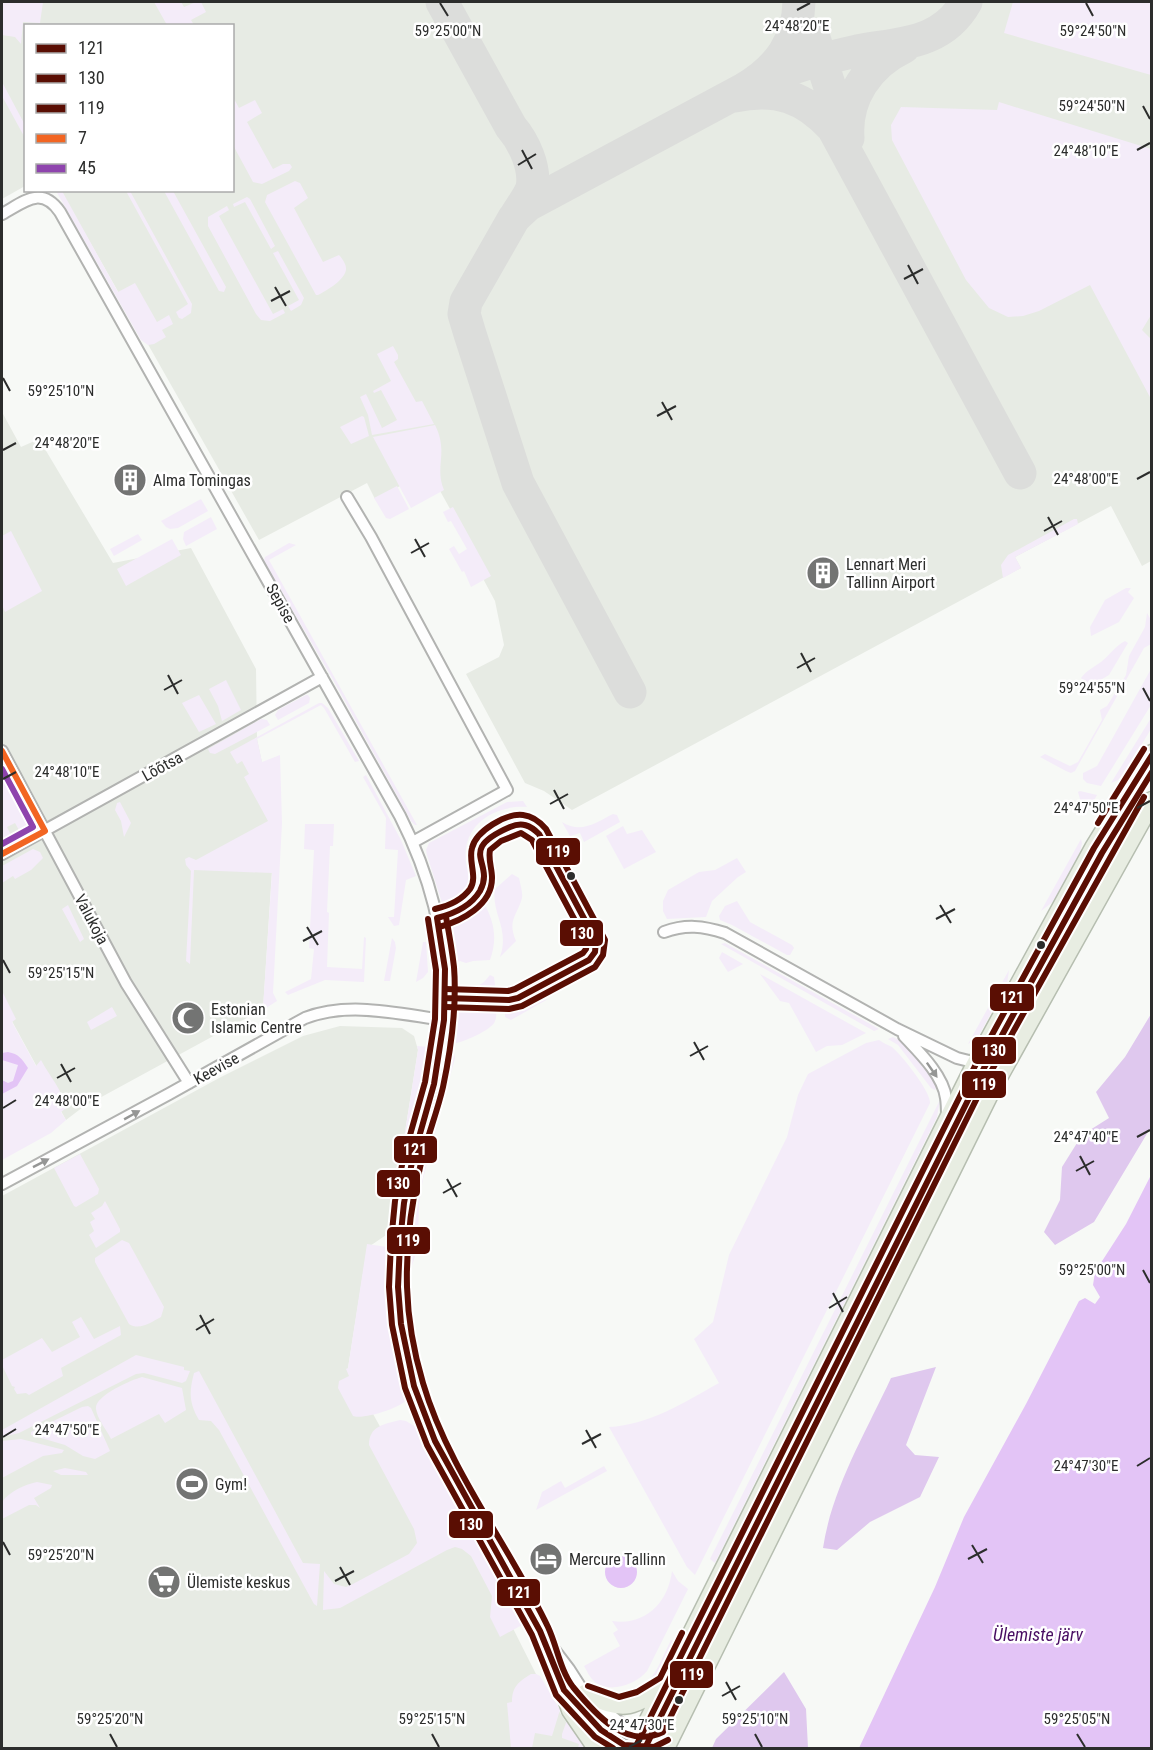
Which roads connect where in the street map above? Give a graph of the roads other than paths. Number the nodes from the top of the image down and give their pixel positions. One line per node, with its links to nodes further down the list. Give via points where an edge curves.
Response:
1 (2, 214): 3 (street, Sepise, via 35,197 55,204)
2 (347, 497): 8 (street, via 507,790)
3 (322, 677): 7 (street, Lõõtsa); 8 (street, Sepise)
4 (2, 751): 7 (street, Valukoja)
5 (1152, 754): 14 (highway, via 1094,848)
6 (1152, 801): 13 (highway)
7 (45, 831): 9 (street, Lõõtsa); 15 (street, Valukoja, via 126,983)
8 (413, 842): 11 (street, Sepise, via 441,934)
9 (2, 854)
10 (664, 932): 12 (street, via 700,926 725,933)
11 (444, 1020): 15 (street, Keevise, via 357,1009 317,1013); 18 (street, Sepise, via 436,1071 404,1203 398,1287 401,1324 414,1386 435,1441)
12 (897, 1029): 14 (street); 16 (street, one-way to 16, via 942,1086)
13 (1008, 1060): 14 (street, via 995,1065); 22 (highway)
14 (976, 1064): 16 (highway)
15 (189, 1083): 17 (street, Keevise, one-way to 15)
16 (947, 1121): 19 (highway)
17 (2, 1184)
18 (540, 1631): 20 (street); 21 (street)
19 (667, 1684): 21 (highway, via 634,1703 620,1706); 23 (highway)
20 (564, 1690): 23 (street, via 601,1730); 24 (highway, via 571,1710)
21 (585, 1694): 23 (street, via 629,1730)
22 (667, 1744): 23 (highway)
23 (637, 1747)
24 (597, 1749)

